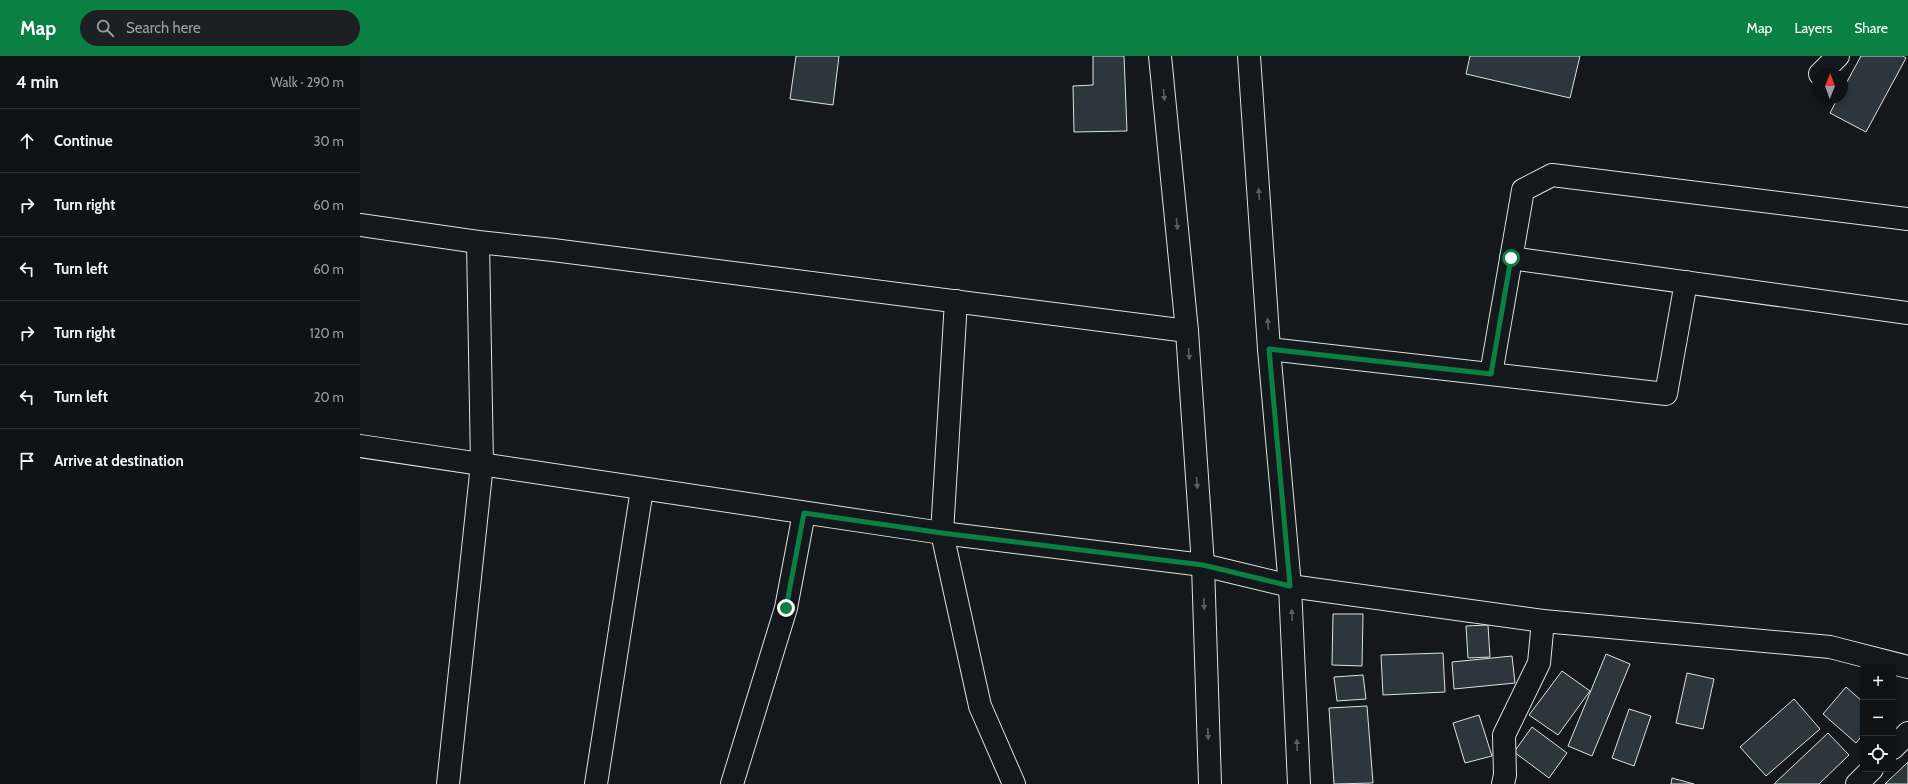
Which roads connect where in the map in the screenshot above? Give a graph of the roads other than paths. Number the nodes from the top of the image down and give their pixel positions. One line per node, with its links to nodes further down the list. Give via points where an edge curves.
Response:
1 (1160, 56): 12 (street, one-way to 12)
2 (1249, 56): 13 (street, one-way to 2)
3 (1838, 56): 4 (street)
4 (1825, 68)
5 (1908, 220): 8 (street, via 1552,175 1523,190)
6 (360, 225): 7 (street)
7 (478, 242): 10 (street); 16 (street)
8 (1511, 258): 9 (street); 14 (street)
9 (1686, 282): 11 (street); 14 (street, via 1666,394)
10 (956, 301): 12 (street); 19 (street)
11 (1908, 313)
12 (1187, 330): 20 (street, one-way to 20)
13 (1269, 349): 14 (street); 21 (street)
14 (1491, 374)
15 (360, 446): 16 (street)
16 (482, 464): 17 (street); 27 (street)
17 (642, 489): 18 (street); 28 (street)
18 (804, 513): 19 (street); 29 (street, via 786,608)
19 (942, 533): 20 (street); 30 (street, via 980,706)
20 (1203, 565): 21 (street); 31 (street, one-way to 31)
21 (1290, 586): 22 (street); 32 (street, one-way to 21)
22 (1543, 621): 23 (street, via 1830,647); 33 (street, via 1539,663 1504,735 1506,775)
23 (1908, 667)
24 (1908, 733): 25 (street)
25 (1896, 745)
26 (1869, 772): 34 (street)
27 (448, 784)
28 (596, 784)
29 (732, 784)
30 (1014, 784)
31 (1210, 784)
32 (1299, 784)
33 (1503, 784)
34 (1857, 784)

